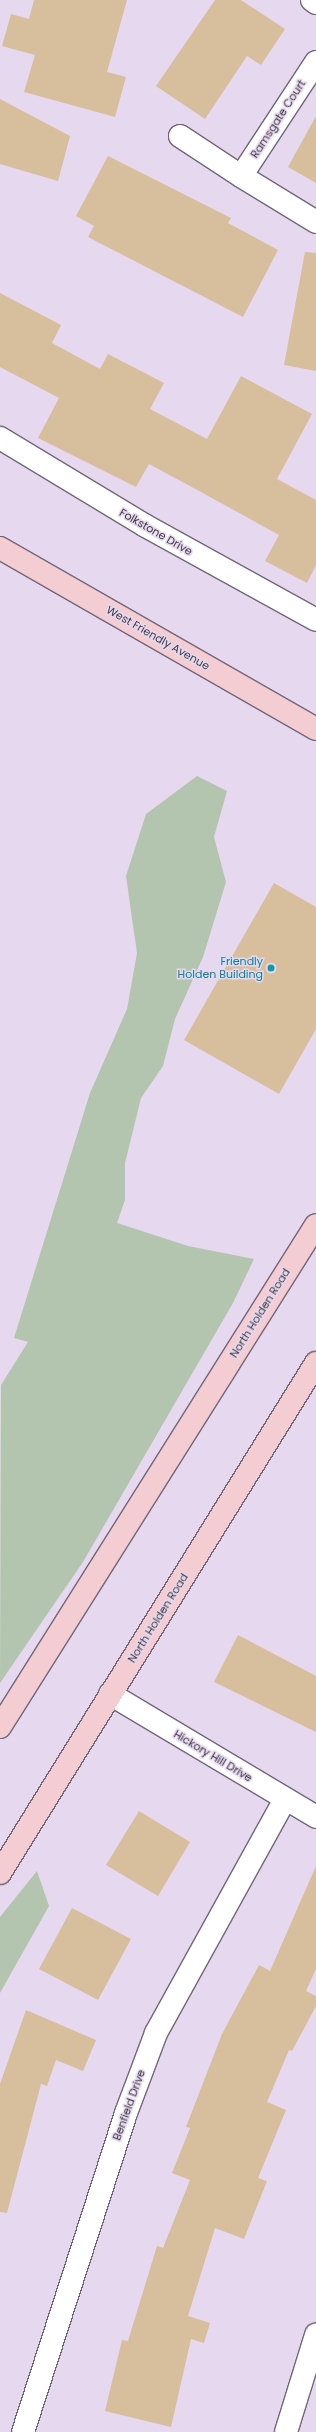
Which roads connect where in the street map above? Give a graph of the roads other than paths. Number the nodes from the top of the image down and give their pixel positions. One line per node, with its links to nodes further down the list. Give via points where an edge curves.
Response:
1 (312, 0): 2 (street)
2 (316, 3)
3 (316, 62): 5 (street, Ramsgate Court)
4 (180, 136): 5 (street)
5 (241, 176): 6 (street)
6 (316, 222)
7 (0, 438): 9 (street, Folkstone Drive, via 144,526)
8 (0, 548): 10 (main road, West Friendly Avenue)
9 (316, 620)
10 (316, 729)
11 (316, 1226): 14 (main road, North Holden Road)
12 (316, 1363): 13 (main road, North Holden Road)
13 (110, 1694): 15 (street, Hickory Hill Drive); 17 (main road, North Holden Road)
14 (0, 1727)
15 (285, 1799): 16 (street, Hickory Hill Drive); 19 (street, Benfield Drive, via 156,2033 126,2113)
16 (316, 1817)
17 (0, 1873)
18 (316, 2335): 20 (street)
19 (22, 2432)
20 (286, 2432)

